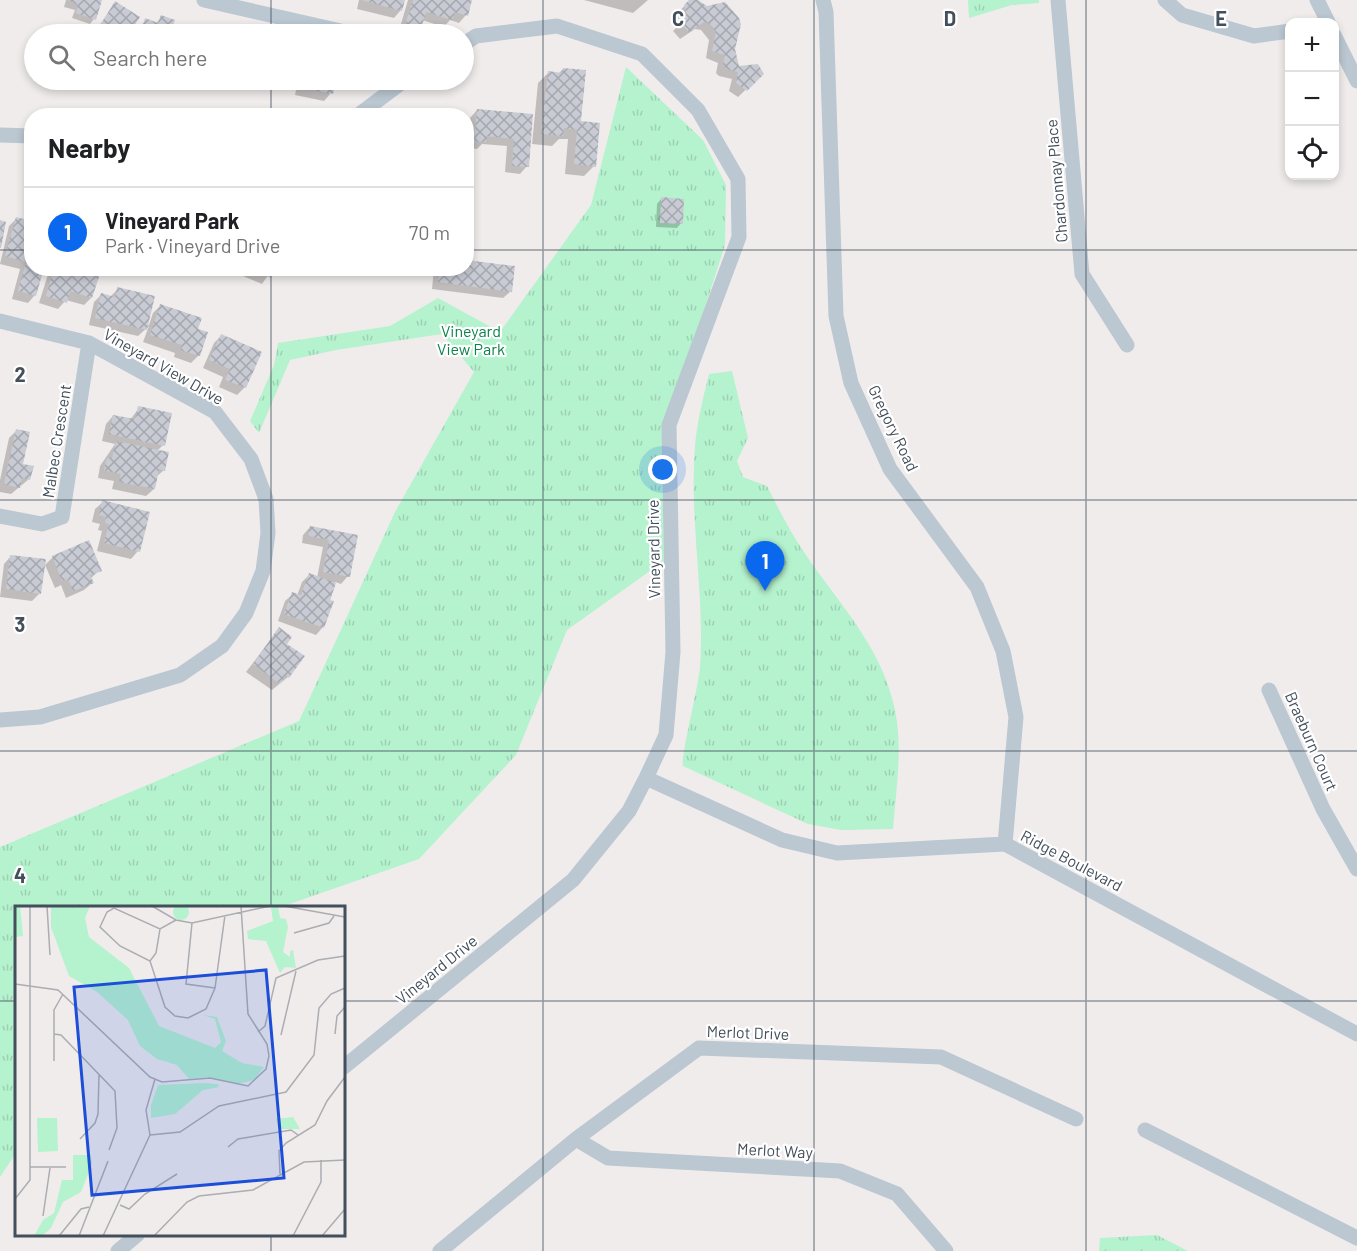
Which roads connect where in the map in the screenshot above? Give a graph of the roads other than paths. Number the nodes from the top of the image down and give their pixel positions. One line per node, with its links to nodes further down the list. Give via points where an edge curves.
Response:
1 (204, 0): 7 (street)
2 (823, 0): 23 (street, Gregory Road, via 836,316 851,383 890,469 977,587 1003,651 1016,717)
3 (1058, 0): 18 (street, Chardonnay Place, via 1082,274)
4 (1165, 0): 8 (street, via 1182,15 1254,36)
5 (1317, 0): 6 (street)
6 (1326, 18)
7 (310, 24)
8 (1285, 32)
9 (474, 37): 22 (street, Vineyard Drive, via 557,26 642,54 698,110 738,179 739,237 669,425 673,652 666,735)
10 (1339, 43): 11 (street)
11 (1357, 81)
12 (387, 90): 13 (street)
13 (366, 108)
14 (0, 135): 15 (street)
15 (24, 136)
16 (0, 321): 17 (street, Vineyard View Drive)
17 (89, 343): 19 (street, Malbec Crescent, via 62,518 42,524); 21 (street, Vineyard View Drive, via 215,412 251,459 266,499 268,533 263,571 246,613 222,646 180,675 40,717)
18 (1126, 345)
19 (0, 516)
20 (1269, 690): 24 (street, Braeburn Court, via 1323,809)
21 (0, 720)
22 (646, 778): 23 (street, Ridge Boulevard, via 783,840 837,853); 26 (street, Vineyard Drive, via 628,811 573,880)
23 (1005, 844): 25 (street, Ridge Boulevard)
24 (1357, 869)
25 (1357, 1034)
26 (345, 1066)
27 (1076, 1119): 29 (street, Merlot Drive, via 941,1057 699,1048)
28 (1145, 1130): 31 (street)
29 (576, 1139): 33 (street, Merlot Drive); 34 (street, Merlot Way, via 608,1158 840,1171 897,1194)
30 (136, 1236): 32 (street)
31 (1357, 1238)
32 (118, 1251)
33 (440, 1251)
34 (946, 1251)

